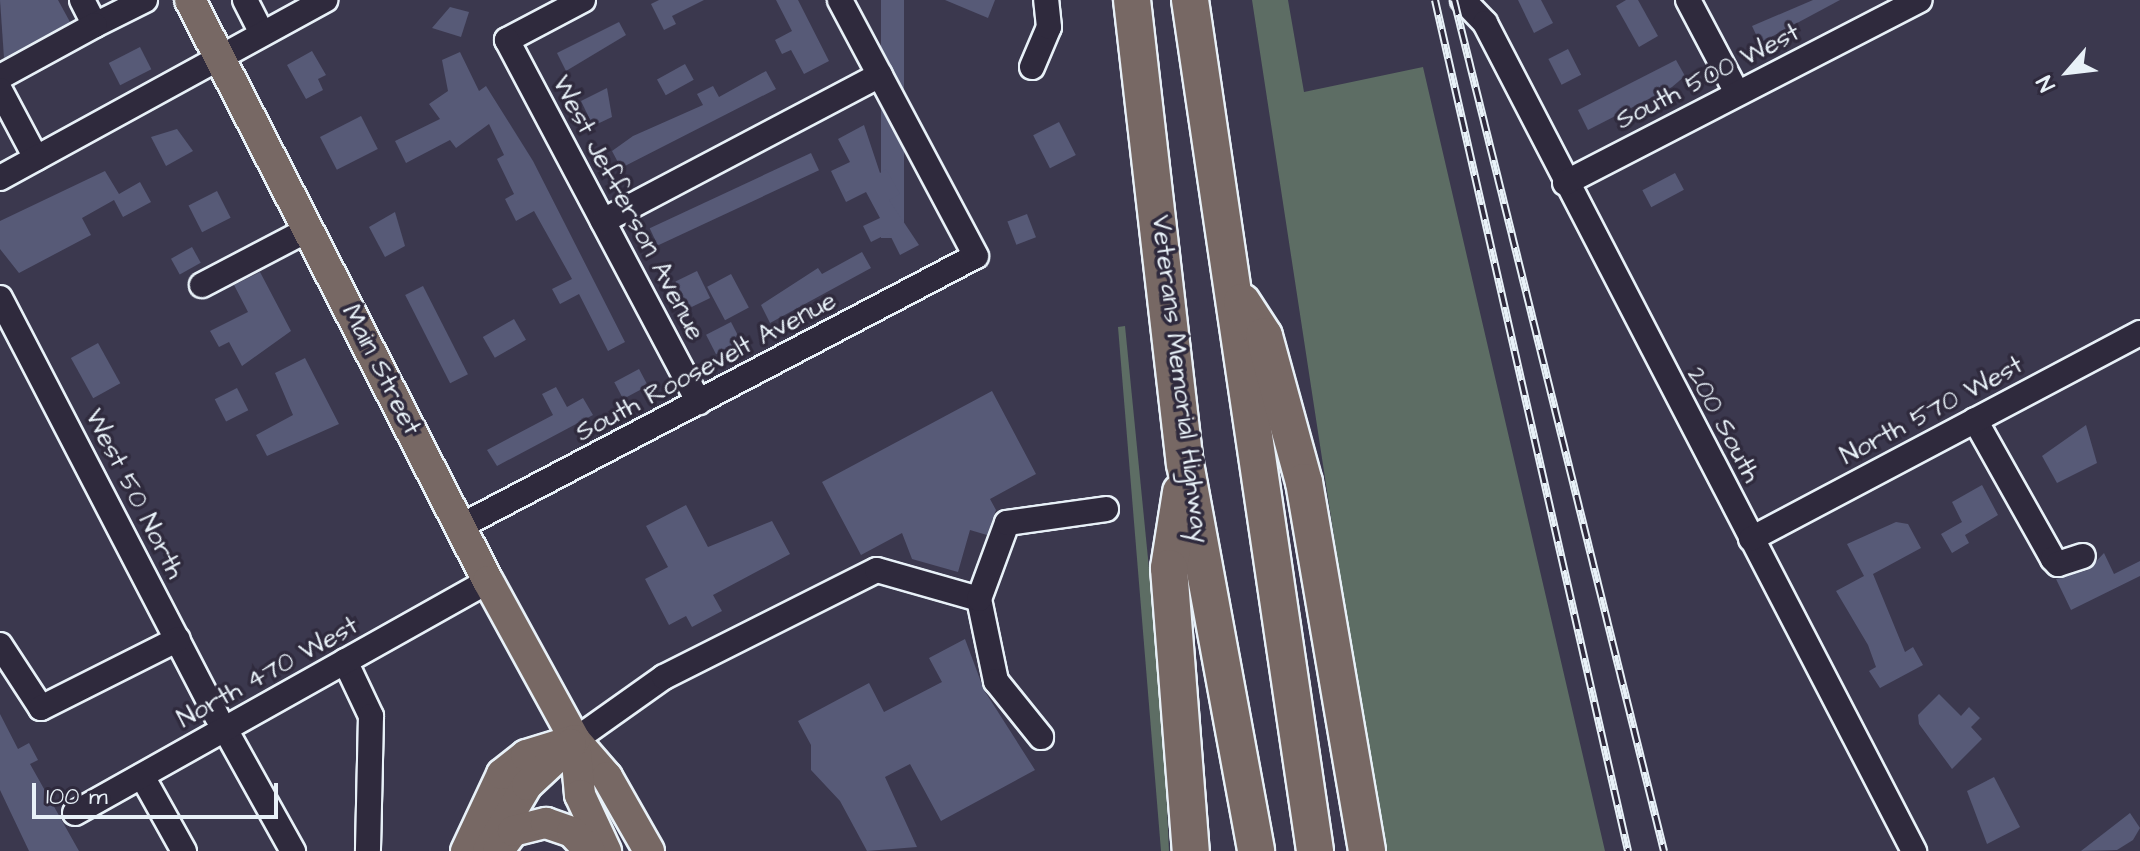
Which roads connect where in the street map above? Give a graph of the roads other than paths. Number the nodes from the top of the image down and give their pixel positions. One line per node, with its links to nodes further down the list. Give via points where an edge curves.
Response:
1 (82, 0): 15 (street)
2 (145, 0): 15 (street)
3 (190, 0): 17 (main road, Main Street)
4 (245, 0): 16 (street)
5 (325, 0): 16 (street)
6 (583, 0): 26 (street, West Jefferson Avenue, via 507,40)
7 (840, 0): 19 (street)
8 (1046, 0): 18 (street, via 1049,27)
9 (1132, 0): 34 (highway, Veterans Memorial Highway)
10 (1190, 0): 29 (highway)
11 (1463, 0): 14 (street, 200 South)
12 (1688, 0): 22 (street)
13 (1920, 0): 22 (street, South 500 West)
14 (1482, 15): 25 (street, 200 South)
15 (95, 25): 20 (street)
16 (261, 32): 17 (street)
17 (218, 54): 23 (street); 27 (main road, Main Street)
18 (1032, 67)
19 (880, 75): 26 (street); 32 (street, South Roosevelt Avenue, via 976,256)
20 (0, 77)
21 (0, 90): 23 (street)
22 (1737, 93): 25 (street, South 500 West)
23 (36, 158): 24 (street)
24 (0, 178)
25 (1565, 183): 37 (street, 200 South)
26 (603, 221): 32 (street, West Jefferson Avenue)
27 (309, 229): 28 (street); 36 (main road, Main Street)
28 (202, 285)
29 (1232, 288): 61 (highway); 62 (highway, via 1264,336 1304,482)
30 (0, 298): 41 (street, West 50 North)
31 (2140, 333): 33 (street, North 570 West)
32 (699, 402): 36 (street, South Roosevelt Avenue)
33 (1975, 420): 37 (street, North 570 West); 38 (street, via 2053,559 2058,564)
34 (1185, 463): 59 (highway, via 1169,568); 60 (highway, Veterans Memorial Highway)
35 (1106, 509): 40 (street, via 1007,523)
36 (461, 526): 39 (main road, Main Street)
37 (1751, 539): 63 (street, 200 South)
38 (2083, 556)
39 (488, 581): 43 (street, North 470 West); 46 (main road, Main Street)
40 (979, 599): 45 (street, via 996,681); 46 (street, via 877,570 664,677)
41 (178, 639): 42 (street, via 41,708); 44 (street, West 50 North)
42 (0, 645)
43 (345, 661): 44 (street, North 470 West); 51 (street, via 371,716)
44 (221, 723): 47 (street, North 470 West); 50 (street, West 50 North)
45 (1041, 737)
46 (575, 740): 53 (main road, via 526,755 502,774); 54 (main road, via 527,785); 57 (main road, Main Street, via 580,795); 58 (main road, Main Street, via 607,777)
47 (142, 776): 48 (street, North 470 West); 49 (street)
48 (75, 813)
49 (184, 851)
50 (293, 851)
51 (368, 851): 52 (street)
52 (390, 851)
53 (466, 851)
54 (488, 851)
55 (498, 851): 56 (main road, via 513,831 546,823 572,832)
56 (590, 851)
57 (606, 851)
58 (649, 851)
59 (1191, 851)
60 (1256, 851)
61 (1315, 851)
62 (1367, 851)
63 (1914, 851)

